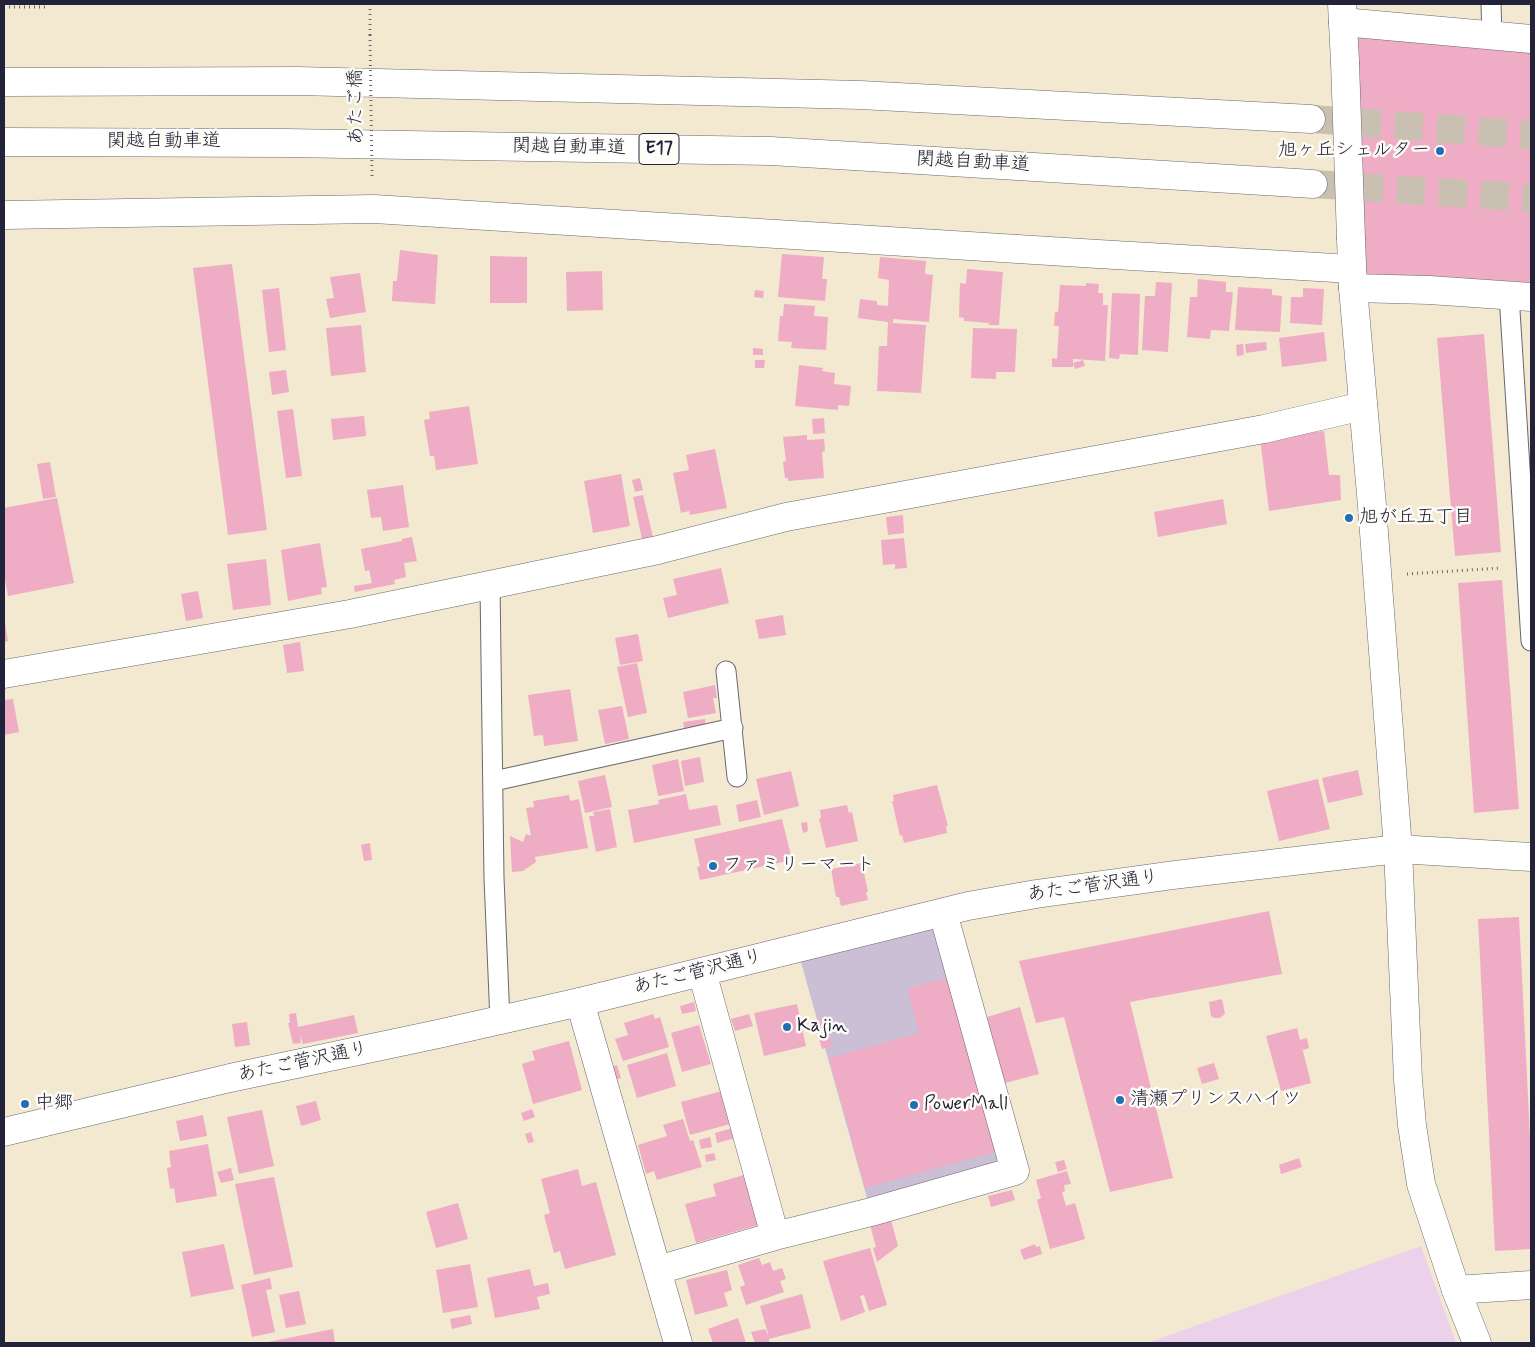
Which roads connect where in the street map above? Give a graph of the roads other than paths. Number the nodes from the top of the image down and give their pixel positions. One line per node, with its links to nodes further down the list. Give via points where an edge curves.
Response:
1 (1491, 4): 3 (lane)
2 (1343, 13): 3 (main road); 10 (main road, bridge)
3 (1492, 36): 4 (main road)
4 (1531, 39)
5 (4, 82): 6 (main road, via 297,81 860,95)
6 (1311, 119)
7 (4, 142): 8 (main road, 関越自動車道 / E17, via 771,151)
8 (1313, 184)
9 (4, 215): 10 (main road, via 374,209 1038,251)
10 (1352, 278): 11 (main road, via 1429,290); 12 (main road)
11 (1520, 296): 14 (lane, via 1526,566)
12 (1363, 406): 13 (main road, via 1250,432 786,517 658,550); 20 (main road)
13 (490, 585): 16 (main road, via 350,614); 19 (lane)
14 (1531, 641)
15 (726, 670): 17 (lane)
16 (4, 674)
17 (733, 728): 18 (lane); 19 (lane)
18 (737, 777)
19 (494, 781): 25 (lane)
20 (1398, 849): 21 (main road, あたご菅沢通り); 22 (main road, あたご菅沢通り, via 1055,892); 30 (main road, via 1412,1125 1420,1184)
21 (1531, 857)
22 (943, 913): 23 (main road, あたご菅沢通り); 27 (main road, via 1015,1171)
23 (702, 972): 24 (main road, あたご菅沢通り); 27 (main road)
24 (580, 1002): 25 (main road, あたご菅沢通り); 28 (main road)
25 (500, 1021): 26 (main road, あたご菅沢通り, via 230,1078)
26 (4, 1132)
27 (775, 1236): 28 (main road)
28 (658, 1270): 31 (main road)
29 (1531, 1285): 30 (main road)
30 (1456, 1290): 32 (main road)
31 (678, 1343)
32 (1476, 1343)

